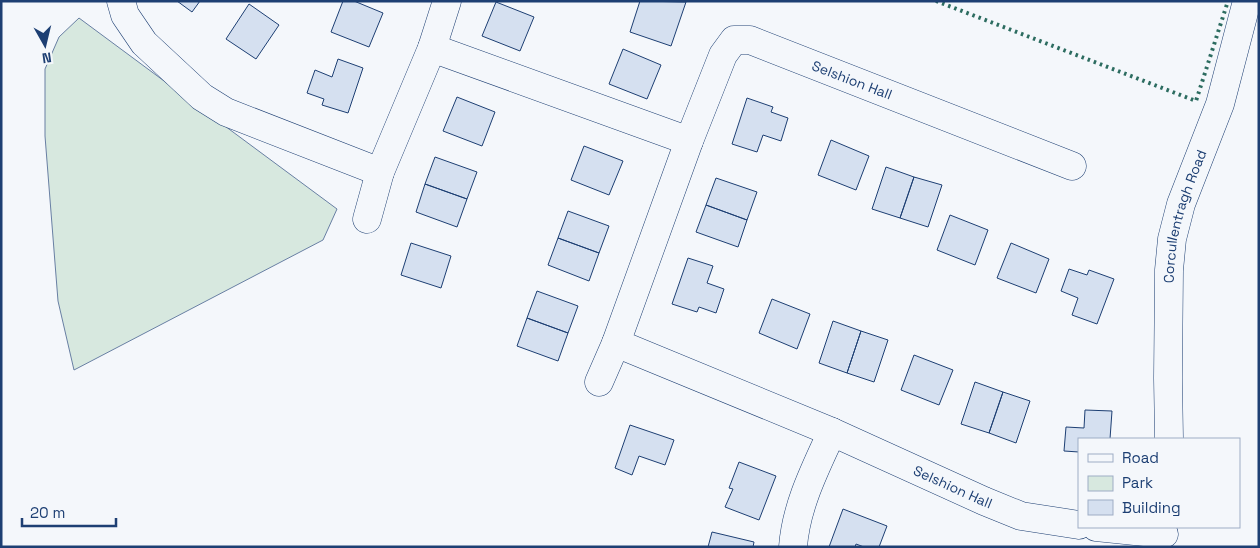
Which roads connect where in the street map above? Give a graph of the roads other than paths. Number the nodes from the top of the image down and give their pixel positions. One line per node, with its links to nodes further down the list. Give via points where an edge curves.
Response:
1 (121, 1): 7 (street, via 125,15 144,43 202,97 226,112)
2 (448, 1): 4 (street)
3 (1247, 1): 12 (street, Corcullentragh Road, via 1220,104 1181,204 1172,239 1169,270)
4 (432, 48): 5 (street); 7 (street)
5 (688, 140): 6 (street, Selshion Hall, via 723,55 734,40 750,40); 9 (street, Selshion Hall)
6 (1072, 166)
7 (380, 172): 8 (street)
8 (367, 219)
9 (616, 342): 10 (street); 11 (street, Selshion Hall)
10 (599, 382)
11 (832, 432): 14 (street, Selshion Hall, via 984,502); 16 (street, via 804,496)
12 (1170, 438)
13 (1104, 528): 15 (street)
14 (1071, 532)
15 (1164, 536)
16 (793, 547)

